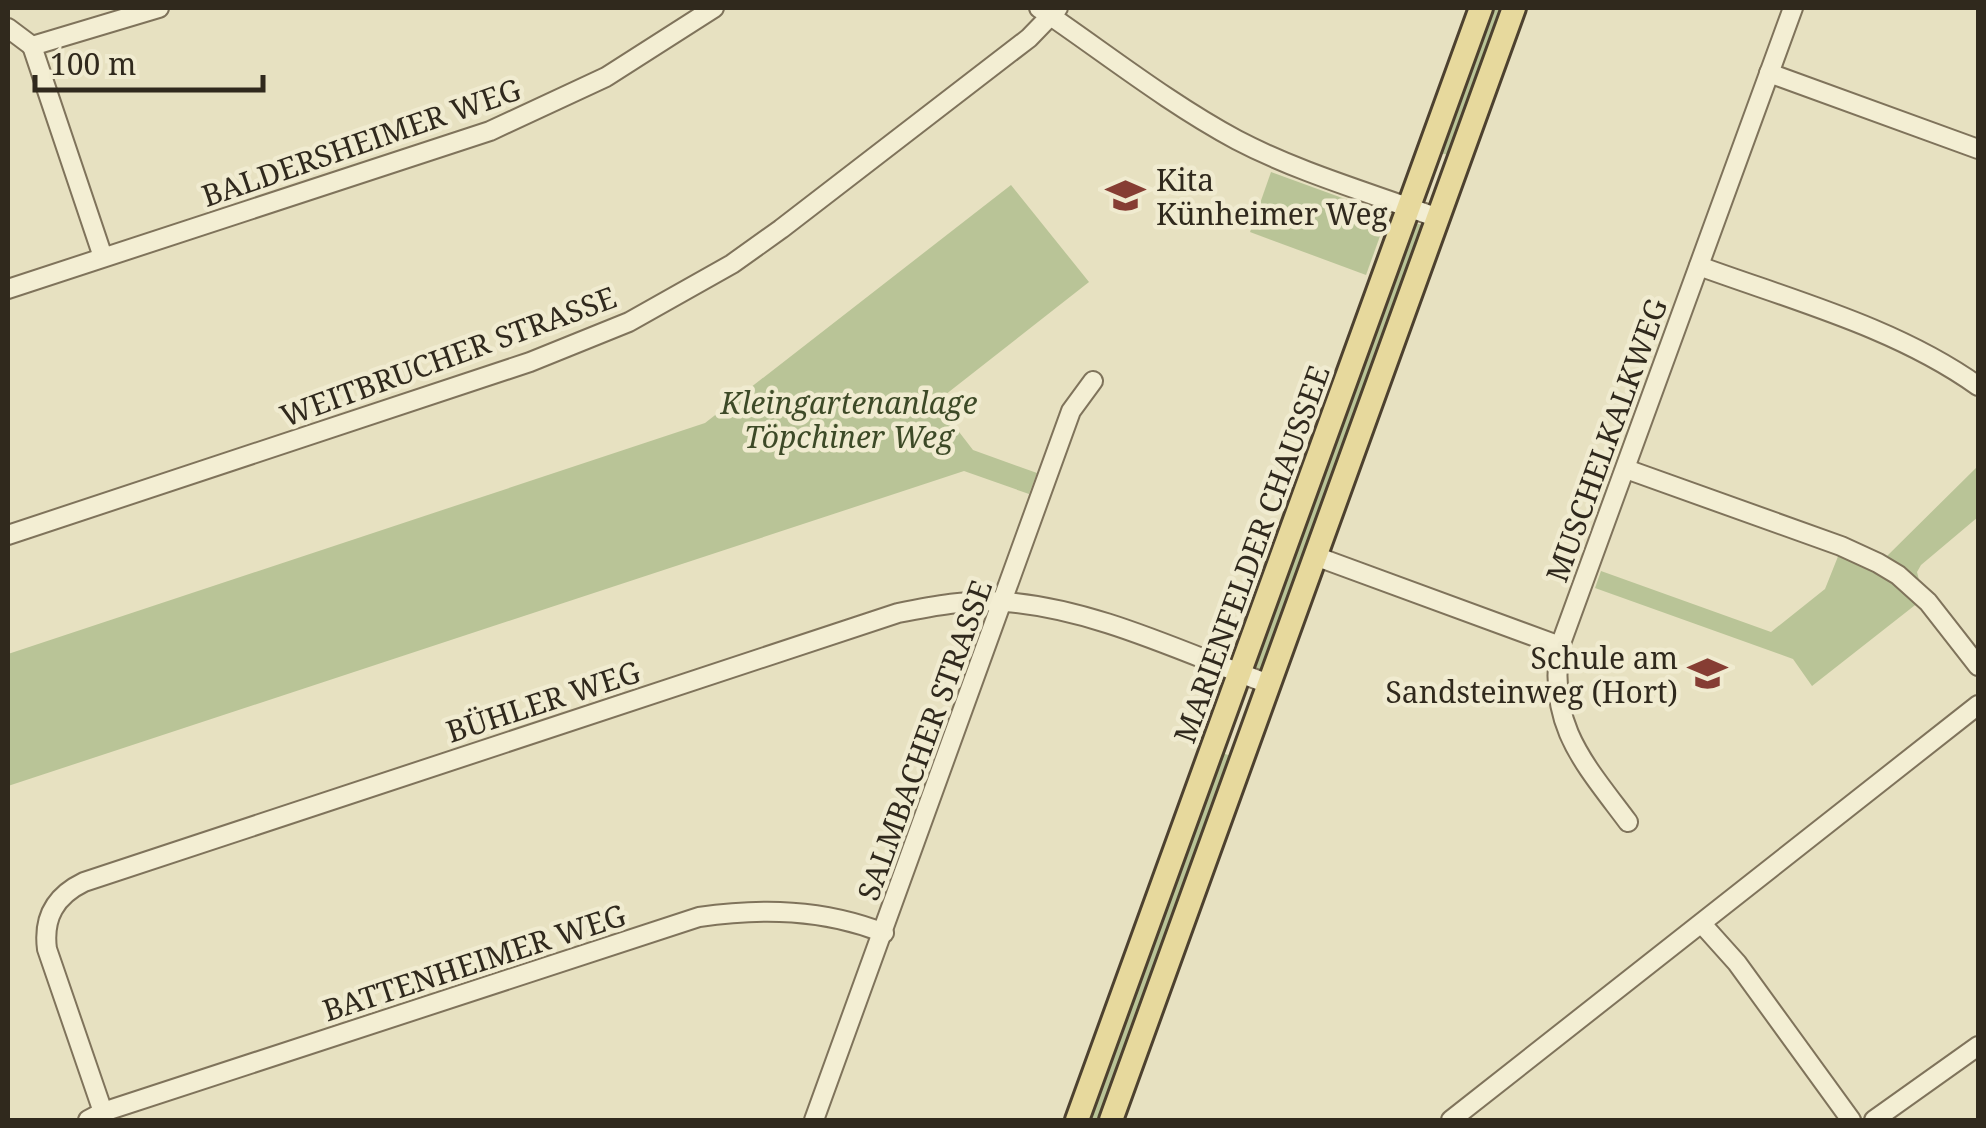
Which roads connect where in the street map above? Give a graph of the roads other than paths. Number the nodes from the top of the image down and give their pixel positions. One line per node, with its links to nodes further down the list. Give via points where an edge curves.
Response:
1 (159, 8): 8 (street)
2 (714, 8): 13 (street, BALDERSHEIMER WEG, via 606,77 528,116)
3 (1481, 8): 11 (main road, MARIENFELDER CHAUSSEE)
4 (1514, 8): 12 (main road, MARIENFELDER CHAUSSEE)
5 (1793, 8): 9 (street, MUSCHELKALKWEG)
6 (1050, 10): 11 (street, via 1228,135); 19 (street, WEITBRUCHER STRASSE, via 1029,38 781,229 629,322 530,362)
7 (8, 28): 8 (street)
8 (32, 46): 13 (street)
9 (1769, 73): 10 (street); 14 (street, MUSCHELKALKWEG)
10 (1978, 149)
11 (1409, 207): 12 (street); 24 (main road, MARIENFELDER CHAUSSEE)
12 (1438, 218): 20 (main road, MARIENFELDER CHAUSSEE)
13 (103, 258): 15 (street, BALDERSHEIMER WEG)
14 (1699, 266): 17 (street, via 1871,329); 18 (street, MUSCHELKALKWEG)
15 (8, 289)
16 (1093, 382): 21 (street, SALMBACHER STRASSE, via 1071,411)
17 (1978, 386)
18 (1626, 469): 22 (street, MUSCHELKALKWEG); 23 (street, via 1878,563 1928,602)
19 (8, 535)
20 (1316, 556): 22 (street); 25 (main road, MARIENFELDER CHAUSSEE)
21 (1002, 602): 24 (street, BÜHLER WEG, via 1088,617); 29 (street, SALMBACHER STRASSE); 31 (street, BÜHLER WEG, via 898,613 70,889 44,930)
22 (1560, 646): 27 (street, MUSCHELKALKWEG, via 1556,689 1570,740)
23 (1978, 666)
24 (1240, 673): 25 (street, BÜHLER WEG); 33 (main road, MARIENFELDER CHAUSSEE)
25 (1269, 684): 34 (main road, MARIENFELDER CHAUSSEE)
26 (1978, 705): 28 (street)
27 (1628, 822)
28 (1702, 924): 35 (street); 36 (street)
29 (884, 932): 31 (street, BATTENHEIMER WEG, via 797,912 699,917); 32 (street, SALMBACHER STRASSE)
30 (1978, 1046): 37 (street)
31 (96, 1116)
32 (814, 1120)
33 (1077, 1120)
34 (1111, 1120)
35 (1451, 1120)
36 (1851, 1120)
37 (1874, 1120)

